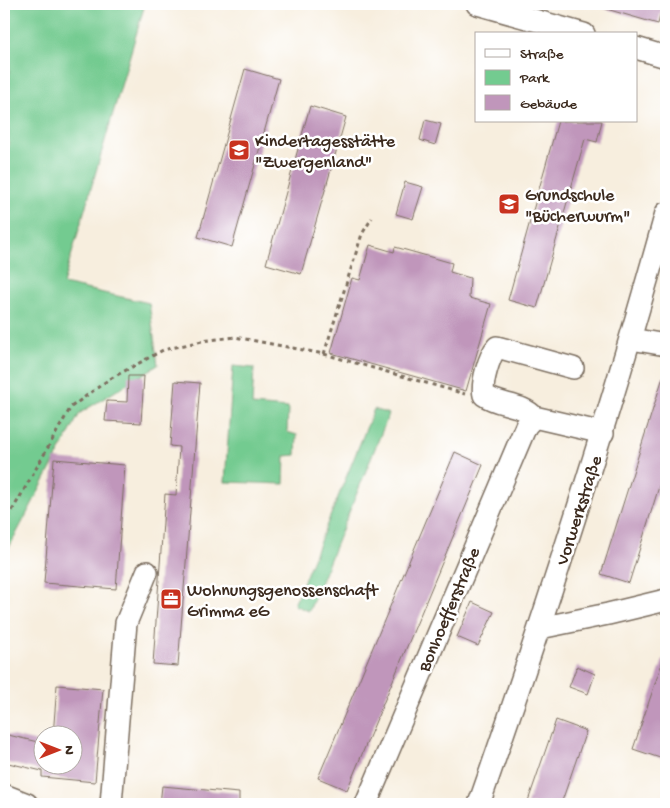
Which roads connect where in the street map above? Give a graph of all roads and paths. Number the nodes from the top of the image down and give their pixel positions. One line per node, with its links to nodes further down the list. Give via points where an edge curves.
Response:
1 (477, 4): 2 (street)
2 (577, 32)
3 (638, 49): 4 (street)
4 (666, 57)
5 (666, 213): 7 (street, Vorwerkstraße)
6 (372, 218): 9 (path, via 362,234)
7 (631, 339): 8 (street); 13 (street, Vorwerkstraße)
8 (666, 345)
9 (324, 354): 11 (path); 14 (path, via 236,337 164,350 108,380 71,407)
10 (572, 368): 11 (street, via 497,347 492,351 482,388)
11 (488, 398): 12 (street, via 529,411)
12 (534, 417): 13 (street); 21 (street, Bonhoefferstraße, via 526,426)
13 (602, 433): 17 (street, Vorwerkstraße)
14 (4, 525)
15 (146, 572): 20 (street, via 126,623)
16 (666, 600): 17 (street)
17 (540, 628): 22 (street, Vorwerkstraße)
18 (4, 796): 19 (street)
19 (27, 804)
20 (111, 804)
21 (366, 804)
22 (479, 804)

